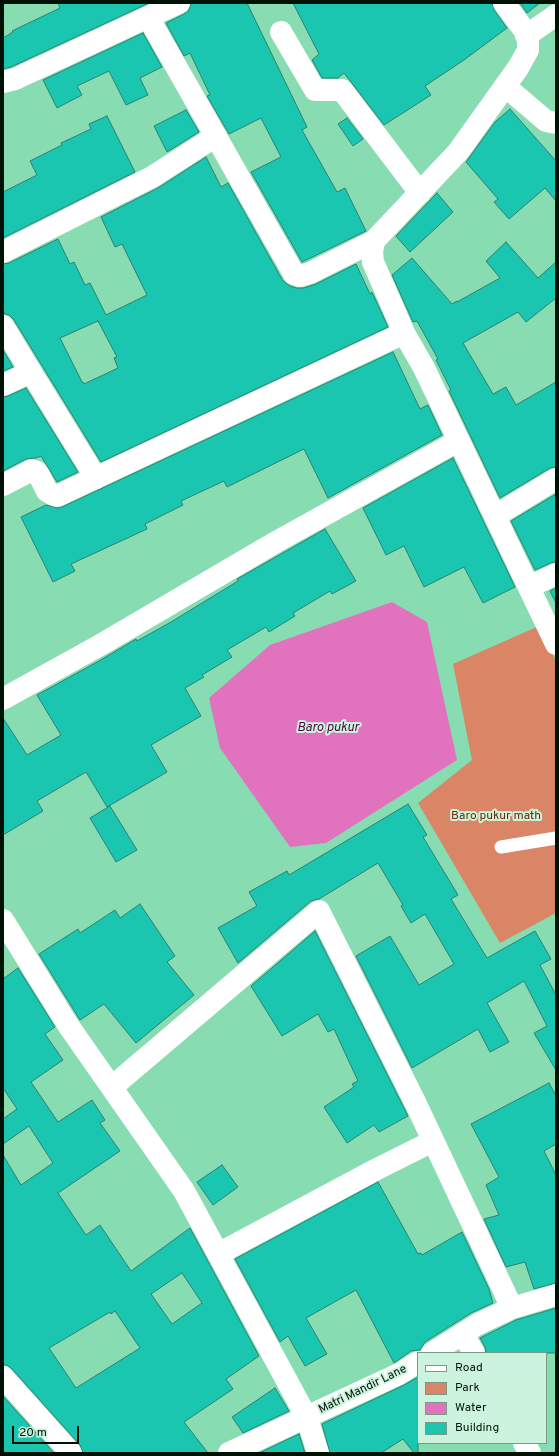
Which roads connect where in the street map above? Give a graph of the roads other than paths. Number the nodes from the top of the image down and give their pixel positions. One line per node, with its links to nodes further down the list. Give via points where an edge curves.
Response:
1 (179, 3): 4 (street)
2 (504, 3): 6 (street)
3 (556, 16): 6 (street)
4 (148, 17): 7 (street, via 15,79); 10 (street)
5 (281, 32): 11 (street, via 315,90 342,90)
6 (526, 36): 8 (street, via 528,50)
7 (3, 82)
8 (505, 86): 9 (street, via 546,122); 11 (street, via 458,152)
9 (556, 123)
10 (216, 136): 12 (street, via 294,274 300,276 310,273); 13 (street, via 152,177)
11 (420, 193): 12 (street)
12 (374, 241): 15 (street, via 373,262)
13 (3, 252)
14 (3, 326): 16 (street)
15 (404, 333): 18 (street, via 424,368); 19 (street)
16 (31, 372): 17 (street); 19 (street)
17 (3, 385)
18 (458, 441): 22 (street); 26 (street)
19 (96, 478): 21 (street, via 57,496 47,491 37,472 32,470)
20 (556, 478): 22 (street)
21 (3, 485)
22 (495, 516): 24 (street)
23 (556, 574): 24 (street)
24 (529, 587): 25 (street)
25 (556, 644)
26 (3, 699)
27 (556, 838): 28 (lane)
28 (501, 847)
29 (3, 920): 30 (street, via 68,1025)
30 (112, 1087): 31 (street, via 319,911); 32 (street, via 184,1191)
31 (433, 1141): 32 (street); 34 (street)
32 (218, 1254): 40 (street)
33 (556, 1295): 34 (street)
34 (512, 1308): 35 (street)
35 (463, 1334): 36 (street); 37 (street)
36 (434, 1352)
37 (473, 1352)
38 (417, 1363): 40 (street, Matri Mandir Lane, via 399,1374)
39 (3, 1377): 42 (street)
40 (307, 1418): 43 (street, Matri Mandir Lane); 44 (street)
41 (525, 1444): 45 (street)
42 (70, 1453)
43 (228, 1453)
44 (318, 1453)
45 (530, 1453)

